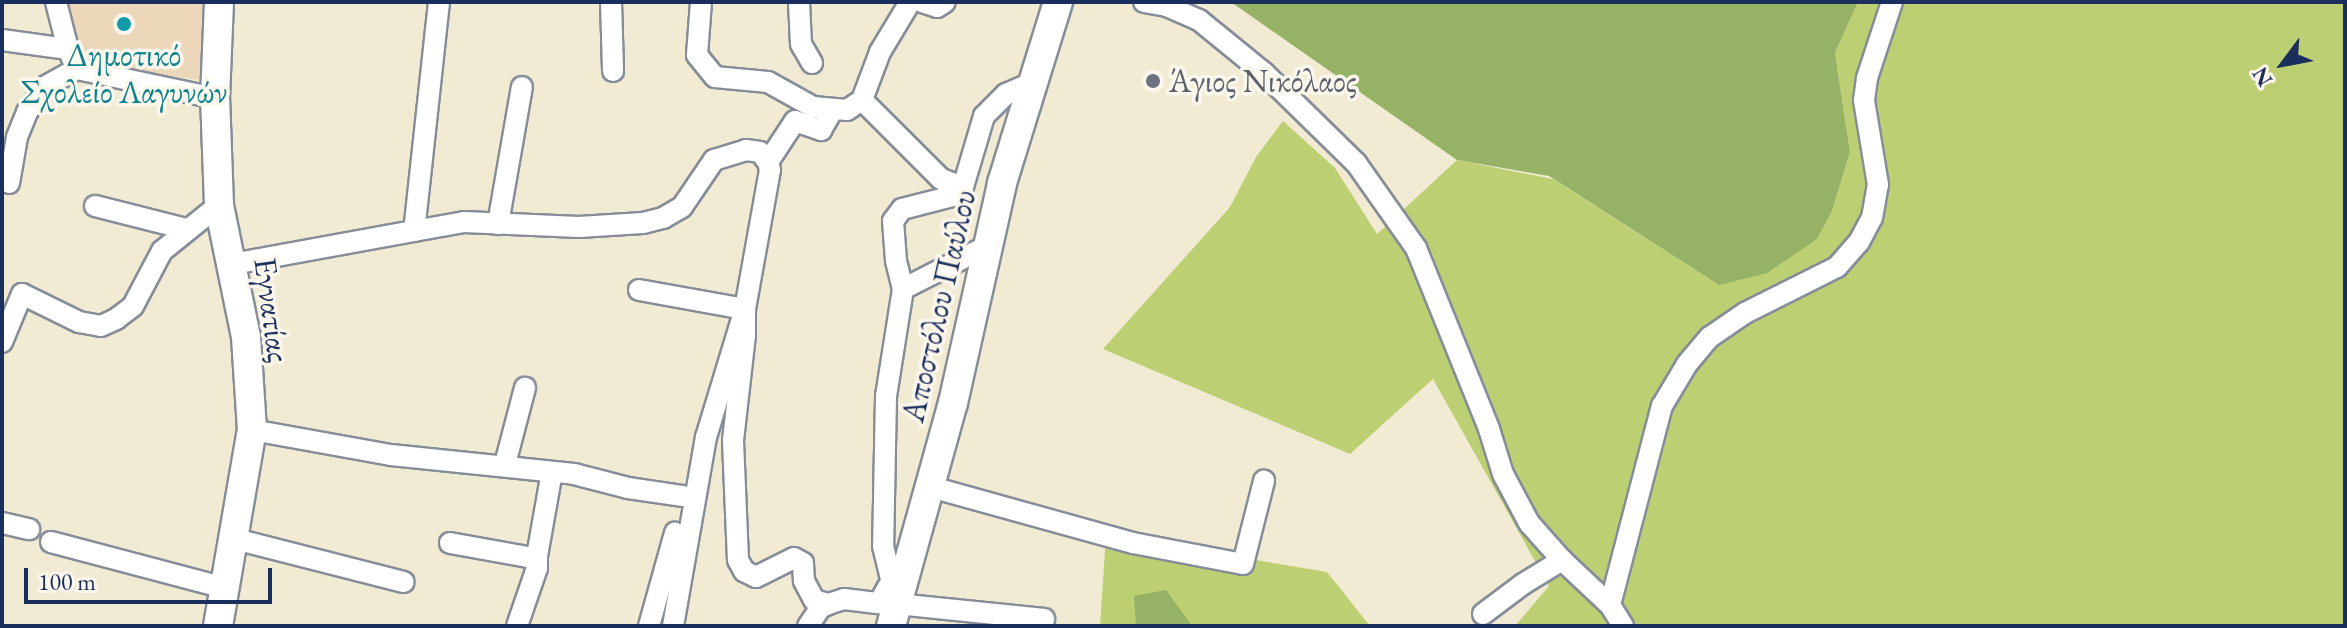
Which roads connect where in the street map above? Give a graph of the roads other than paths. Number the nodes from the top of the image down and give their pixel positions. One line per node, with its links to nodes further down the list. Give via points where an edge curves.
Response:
1 (56, 2): 14 (street)
2 (219, 2): 21 (street, Εγνατίας)
3 (439, 2): 32 (street)
4 (611, 2): 17 (street)
5 (701, 2): 20 (street, via 697,55 710,73 722,80 768,82)
6 (799, 2): 15 (street, via 801,44)
7 (910, 2): 22 (street, via 880,52)
8 (922, 2): 9 (street, via 937,7)
9 (945, 2)
10 (1058, 2): 18 (street, Αποστόλου Παύλου)
11 (1144, 2): 54 (street, via 1199,20 1264,73 1356,163 1416,248 1503,474 1529,523)
12 (1892, 2): 59 (street, via 1865,89 1878,185 1872,218 1837,267 1745,313 1710,337 1687,364 1662,406)
13 (2, 40): 14 (street)
14 (68, 49): 16 (street)
15 (812, 63)
16 (77, 69): 21 (street); 26 (street, via 46,86 27,112)
17 (613, 71)
18 (1032, 83): 27 (street, via 1006,94 984,116); 33 (street, Αποστόλου Παύλου)
19 (522, 87): 30 (street)
20 (789, 95): 23 (street, via 813,107); 24 (street, via 782,118)
21 (215, 98): 28 (street, Εγνατίας)
22 (862, 100): 23 (street, via 847,110); 27 (street, via 941,179)
23 (833, 109): 24 (street, via 821,130)
24 (795, 121): 25 (street)
25 (768, 162): 30 (street, via 760,152 746,150 714,160 682,207 643,223); 38 (street)
26 (9, 183)
27 (963, 187): 35 (street, via 957,195 902,209 893,221)
28 (219, 205): 31 (street); 34 (street, Εγνατίας)
29 (95, 206): 31 (street)
30 (498, 224): 32 (street, via 464,222)
31 (186, 229): 37 (street, via 162,251 133,306 101,326 79,322)
32 (414, 231): 34 (street)
33 (989, 245): 35 (street); 46 (street, Αποστόλου Παύλου)
34 (232, 264): 41 (street, Εγνατίας, via 246,337)
35 (903, 289): 57 (street, via 883,438 883,546)
36 (639, 290): 38 (street)
37 (12, 292): 39 (street)
38 (745, 309): 43 (street); 58 (street, via 733,441 738,560 756,577 794,558 803,563 804,581 814,600)
39 (2, 342)
40 (525, 388): 42 (street)
41 (252, 430): 42 (street, via 391,455); 50 (street, Εγνατίας)
42 (505, 464): 44 (street)
43 (699, 470): 47 (street); 65 (street)
44 (552, 472): 47 (street); 53 (street)
45 (1264, 481): 46 (street, via 1243,564 1133,543)
46 (931, 487): 57 (street, Αποστόλου Παύλου)
47 (683, 496): 64 (street)
48 (2, 523): 49 (street)
49 (29, 529)
50 (235, 539): 55 (street); 56 (street, Εγνατίας)
51 (51, 542): 56 (street)
52 (450, 543): 53 (street)
53 (537, 556): 63 (street)
54 (1562, 560): 59 (street); 60 (street)
55 (404, 582)
56 (225, 588): 62 (street, Εγνατίας)
57 (897, 597): 58 (street, via 874,605 844,599); 61 (street)
58 (828, 604): 66 (street)
59 (1610, 605): 67 (street)
60 (1483, 614)
61 (1044, 619)
62 (218, 626)
63 (517, 626)
64 (649, 626)
65 (673, 626)
66 (808, 626)
67 (1623, 626)

